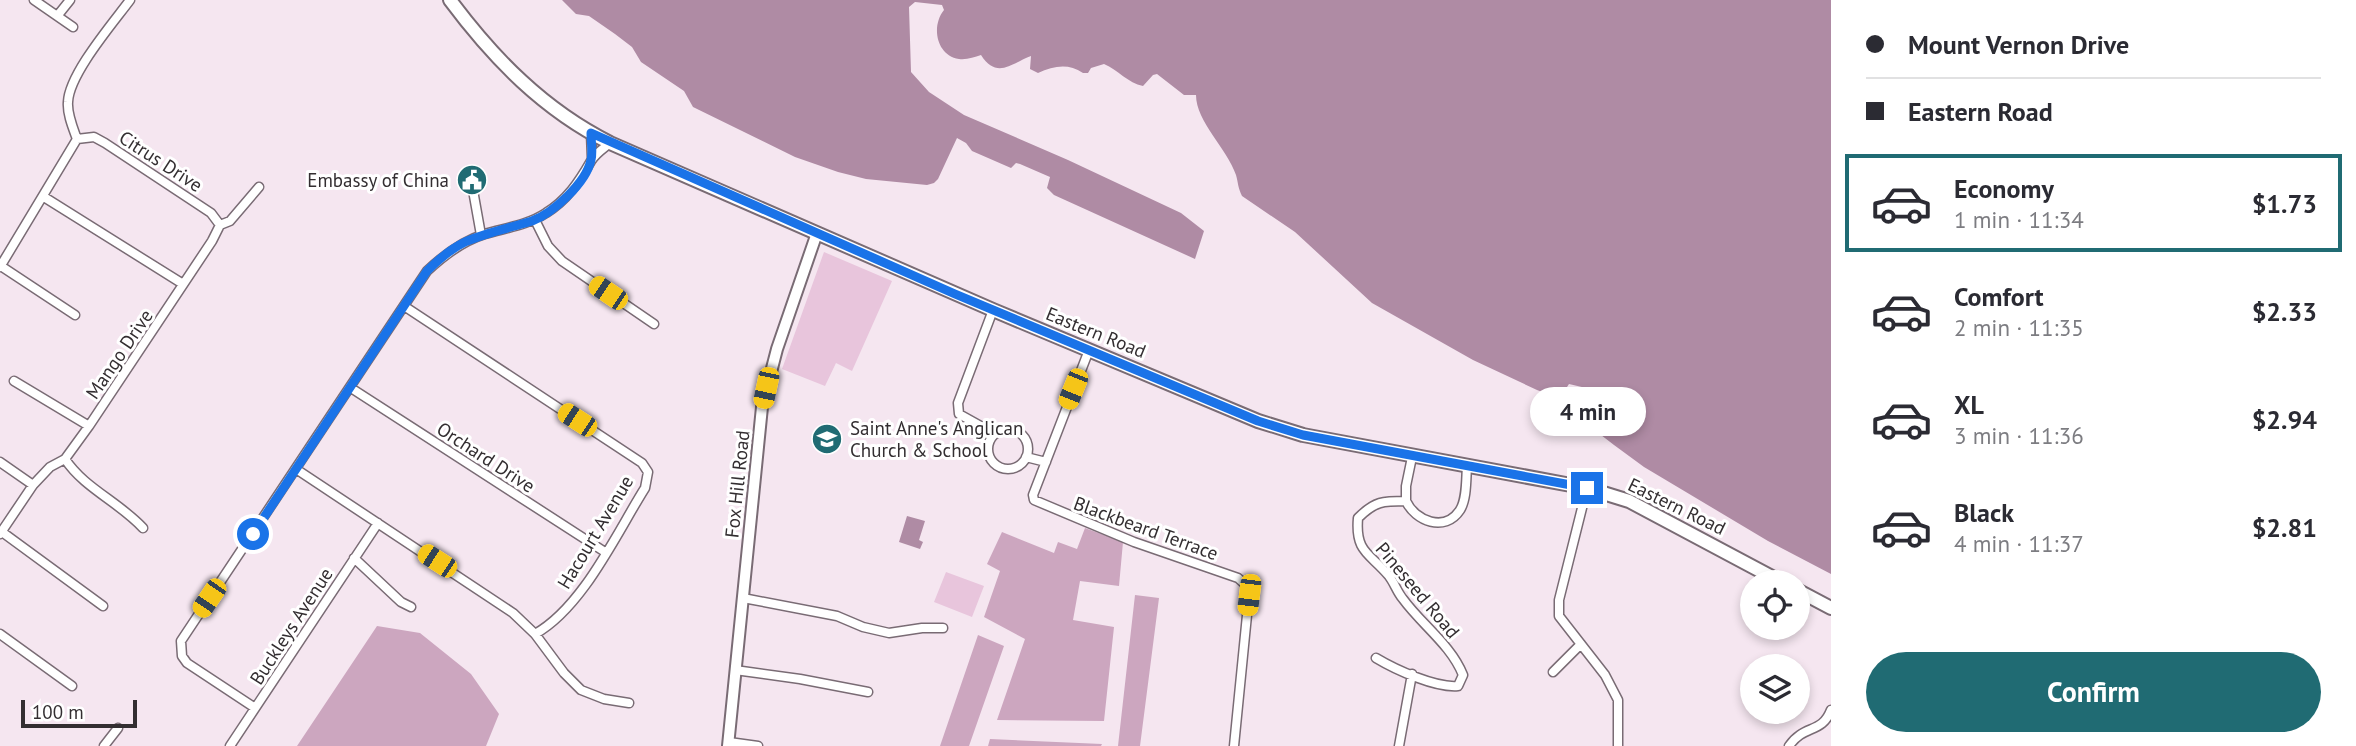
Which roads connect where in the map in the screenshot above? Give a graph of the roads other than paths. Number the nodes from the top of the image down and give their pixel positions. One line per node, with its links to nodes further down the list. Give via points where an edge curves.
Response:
1 (34, 0): 5 (street)
2 (70, 0): 5 (street)
3 (130, 0): 8 (street, via 69,91 67,104)
4 (450, 0): 7 (highway, Eastern Road, via 489,51 546,103)
5 (58, 15): 6 (street)
6 (73, 27)
7 (591, 133): 9 (highway, Eastern Road); 10 (street)
8 (77, 139): 13 (street); 15 (street, Citrus Drive, via 94,137 105,143 211,213)
9 (610, 143): 10 (street); 16 (highway, Eastern Road)
10 (592, 159): 14 (street, via 562,202)
11 (471, 179): 17 (street)
12 (259, 187): 15 (street, Mango Drive)
13 (44, 197): 18 (street); 19 (street)
14 (535, 220): 17 (street); 23 (street, via 562,261)
15 (220, 225): 19 (street, Mango Drive)
16 (817, 233): 21 (highway, Eastern Road); 46 (main road, Fox Hill Road, via 766,388)
17 (481, 235): 20 (street, via 442,256)
18 (0, 266): 22 (street)
19 (183, 284): 27 (street, Mango Drive)
20 (404, 306): 26 (street); 42 (street, Hacourt Avenue, via 642,463 648,472 645,488)
21 (993, 310): 24 (highway, Eastern Road); 28 (street, via 957,410)
22 (75, 315)
23 (654, 324)
24 (1089, 350): 30 (highway, Eastern Road, via 1267,424); 33 (street, Blackbeard Terrace)
25 (14, 381): 27 (street)
26 (351, 388): 35 (street); 42 (street, Orchard Drive)
27 (89, 426): 31 (street, Mango Drive)
28 (995, 434): 29 (street, via 1007,429 1020,433 1027,443); 29 (street, via 988,445 993,463 1012,468)
29 (1026, 457): 33 (street)
30 (1412, 457): 34 (highway, Eastern Road); 38 (street)
31 (65, 459): 36 (street, Mango Drive); 40 (street, via 73,472)
32 (0, 462): 36 (street)
33 (1046, 462): 68 (street, Blackbeard Terrace, via 1034,495 1038,504 1238,578 1247,586)
34 (1467, 466): 37 (highway, Eastern Road); 38 (street, via 1464,500 1454,517 1428,522 1410,510)
35 (296, 469): 39 (street); 61 (street, via 181,641 181,656 187,663)
36 (33, 485): 41 (street, Mango Drive)
37 (1587, 488): 44 (highway, Eastern Road, via 1629,500); 53 (street, via 1559,600 1559,615)
38 (1406, 501): 57 (street, Pineseed Road, via 1381,501 1367,508 1358,518 1356,536 1401,597 1457,660 1463,675 1458,686 1444,687)
39 (378, 523): 43 (street, Buckleys Avenue); 52 (street, via 496,600)
40 (143, 528)
41 (1, 533): 47 (street)
42 (605, 552): 52 (street, Hacourt Avenue, via 566,609)
43 (354, 558): 48 (street); 61 (street, Buckleys Avenue)
44 (1759, 570)
45 (1810, 597): 49 (highway)
46 (743, 598): 50 (street, via 837,616 888,633); 55 (main road, Fox Hill Road)
47 (103, 606)
48 (411, 607)
49 (1831, 608)
50 (943, 628)
51 (0, 634): 58 (street)
52 (535, 634): 60 (street, via 581,690)
53 (1581, 644): 56 (street); 70 (street, via 1618,699)
54 (1376, 658): 57 (street, Pineseed Road)
55 (735, 670): 59 (street); 64 (main road, Fox Hill Road)
56 (1553, 672)
57 (1412, 674): 69 (street)
58 (72, 685)
59 (868, 692)
60 (629, 703)
61 (256, 708): 66 (street, Buckleys Avenue)
62 (1831, 710): 71 (street, via 1821,726 1803,731)
63 (118, 728): 65 (street)
64 (729, 744): 67 (street)
65 (104, 746)
66 (230, 746)
67 (758, 746)
68 (1234, 746)
69 (1399, 746)
70 (1618, 746)
71 (1788, 746)

